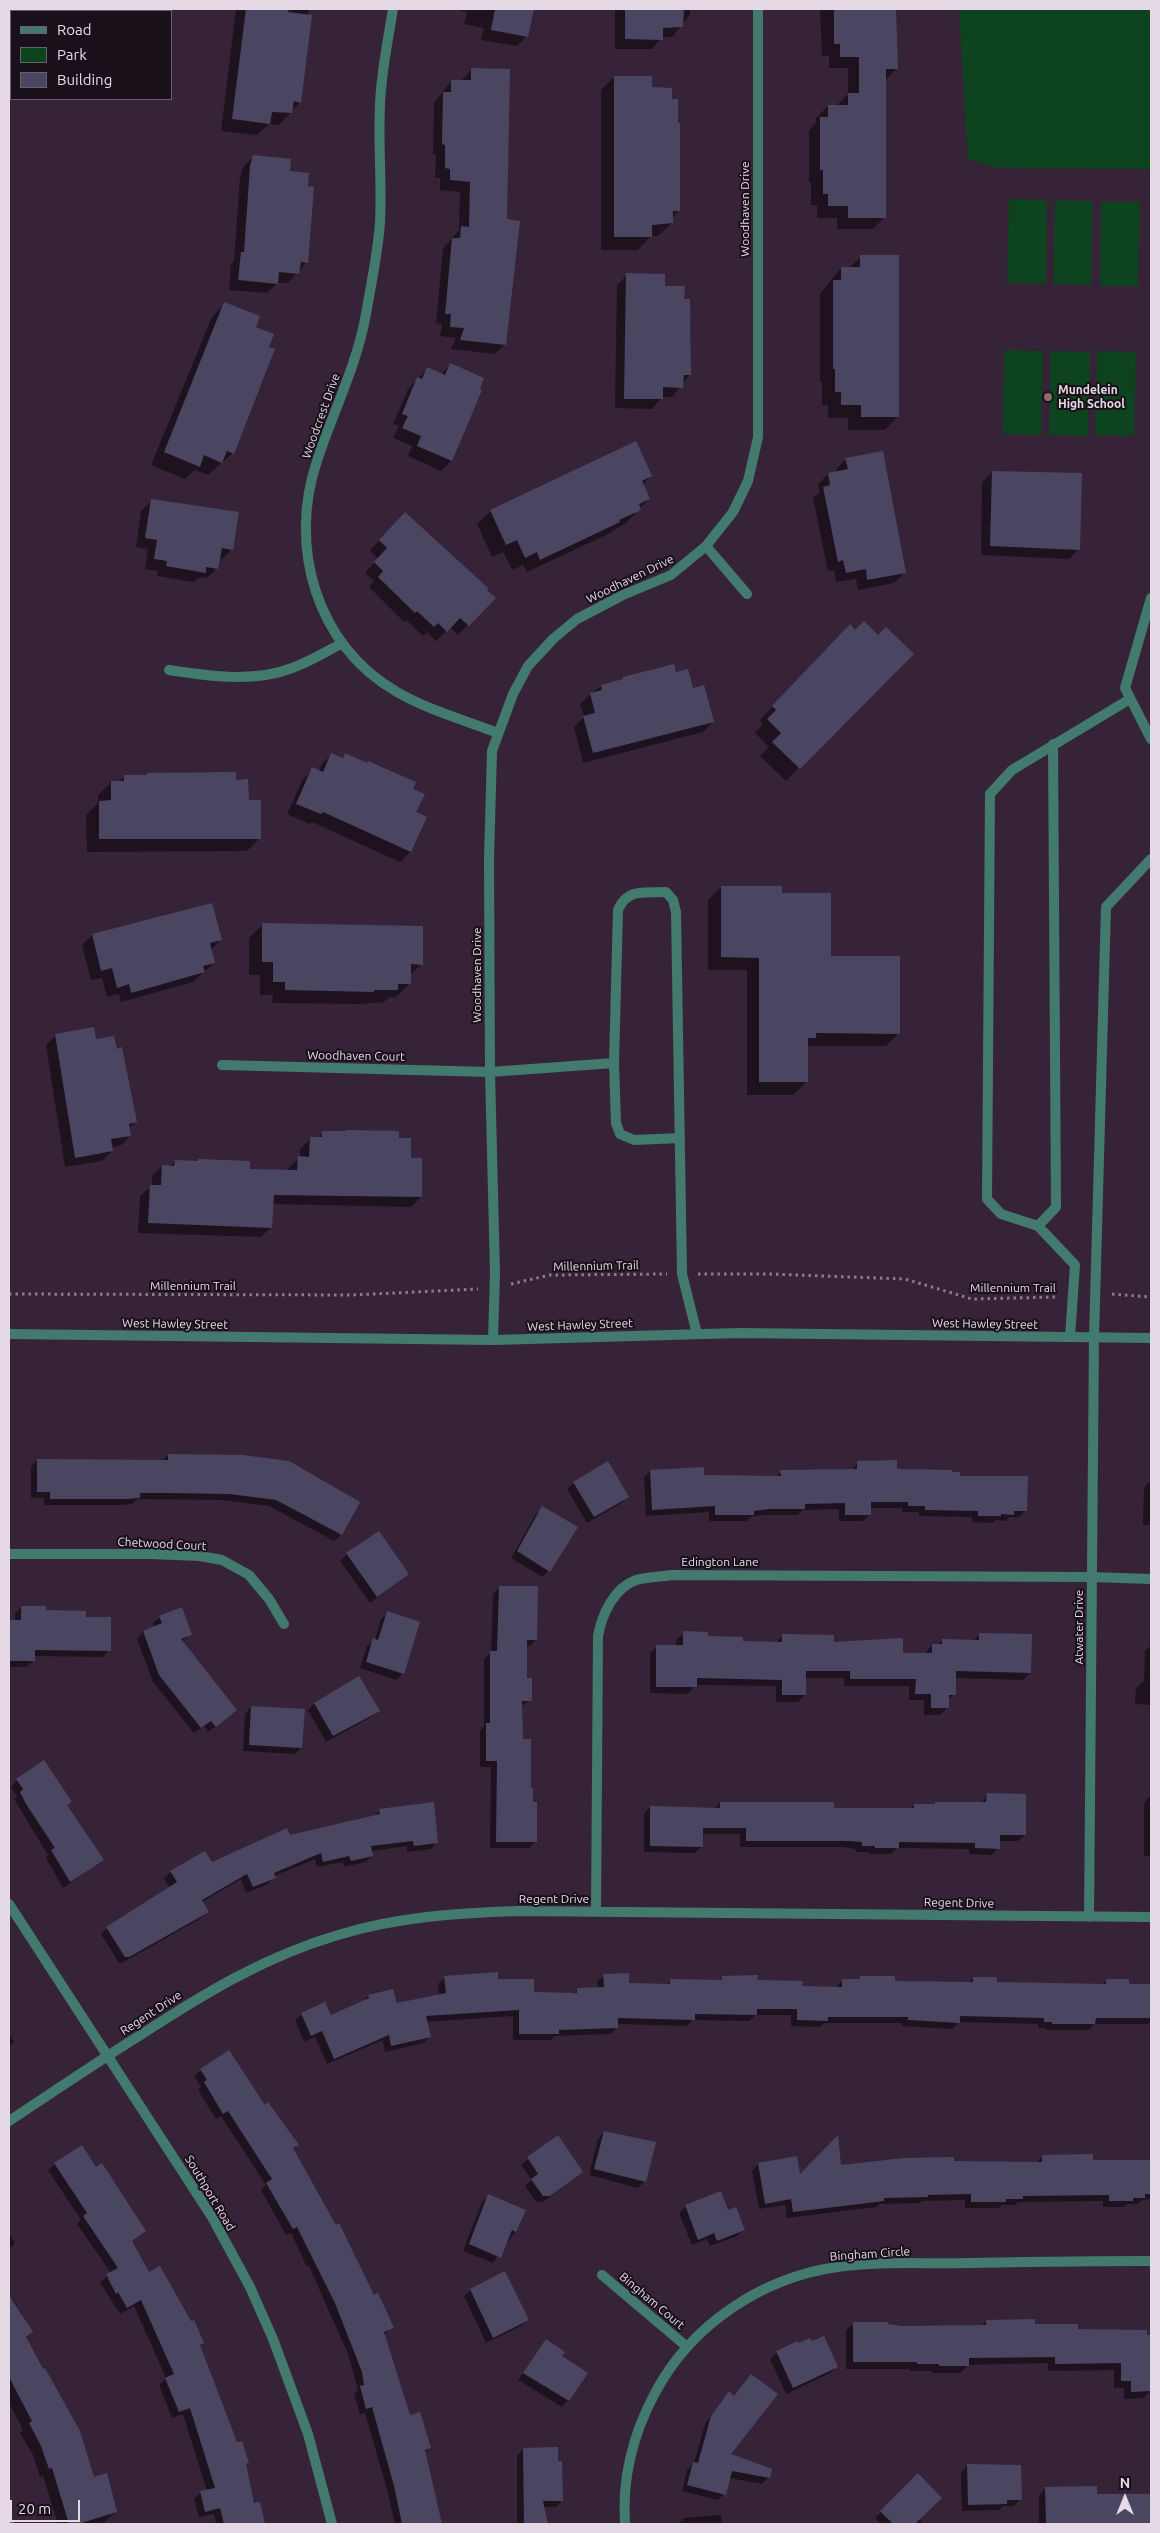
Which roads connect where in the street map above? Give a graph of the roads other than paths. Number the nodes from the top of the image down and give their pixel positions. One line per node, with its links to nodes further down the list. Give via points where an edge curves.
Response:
1 (393, 9): 6 (street, Woodcrest Drive, via 380,103 380,223 366,317 347,381 316,462 307,498 307,560 324,615)
2 (758, 9): 3 (street, Woodhaven Drive, via 758,437 748,481 733,512)
3 (706, 546): 4 (street); 9 (street, Woodhaven Drive, via 671,575 577,619 553,639 528,666)
4 (747, 594)
5 (1151, 598): 8 (street, via 1125,688)
6 (341, 644): 7 (street, via 291,669 254,676 206,676); 9 (street, Woodcrest Drive, via 360,665 396,692)
7 (169, 670)
8 (1130, 699): 10 (street); 11 (street)
9 (498, 733): 15 (street, Woodhaven Drive, via 492,751 489,859)
10 (1151, 739)
11 (1053, 744): 17 (street, via 1056,1206); 17 (street, via 1012,770 990,794 987,1199 1000,1214)
12 (1151, 859): 21 (street, Atwater Drive, via 1106,907)
13 (614, 1064): 15 (street, Woodhaven Court); 16 (street, via 616,1123 620,1134 634,1140); 16 (street, via 618,910 622,900 632,893 666,892 673,900 676,912)
14 (222, 1065): 15 (street, Woodhaven Court)
15 (490, 1072): 23 (street, Woodhaven Drive, via 495,1288)
16 (680, 1138): 19 (street, via 682,1274)
17 (1038, 1226): 20 (street, via 1075,1265)
18 (9, 1334): 23 (street, West Hawley Street)
19 (697, 1334): 20 (street, West Hawley Street); 23 (street, West Hawley Street)
20 (1070, 1337): 21 (street, West Hawley Street)
21 (1094, 1338): 22 (street, West Hawley Street); 25 (street, Atwater Drive)
22 (1151, 1338)
23 (493, 1340)
24 (9, 1554): 27 (street, Chetwood Court, via 151,1554 222,1560 249,1575)
25 (1091, 1577): 26 (street, Edington Lane); 29 (street, Edington Lane, via 671,1575 635,1581 611,1600 601,1620 598,1636); 30 (street, Atwater Drive)
26 (1151, 1579)
27 (284, 1624)
28 (9, 1904): 32 (street, Southport Road)
29 (596, 1912): 30 (street, Regent Drive); 32 (street, Regent Drive, via 451,1914 338,1934 290,1950 251,1968 210,1990)
30 (1089, 1917): 31 (street, Regent Drive)
31 (1151, 1917)
32 (109, 2055): 33 (street, Regent Drive); 37 (street, Southport Road, via 212,2217 250,2287 308,2434)
33 (9, 2121)
34 (1151, 2260): 36 (street, Bingham Circle, via 838,2267 800,2275 763,2290 726,2311)
35 (602, 2275): 36 (street, Bingham Court)
36 (686, 2346): 38 (street, Bingham Circle, via 665,2374 643,2415 628,2465)
37 (332, 2524)
38 (625, 2524)

